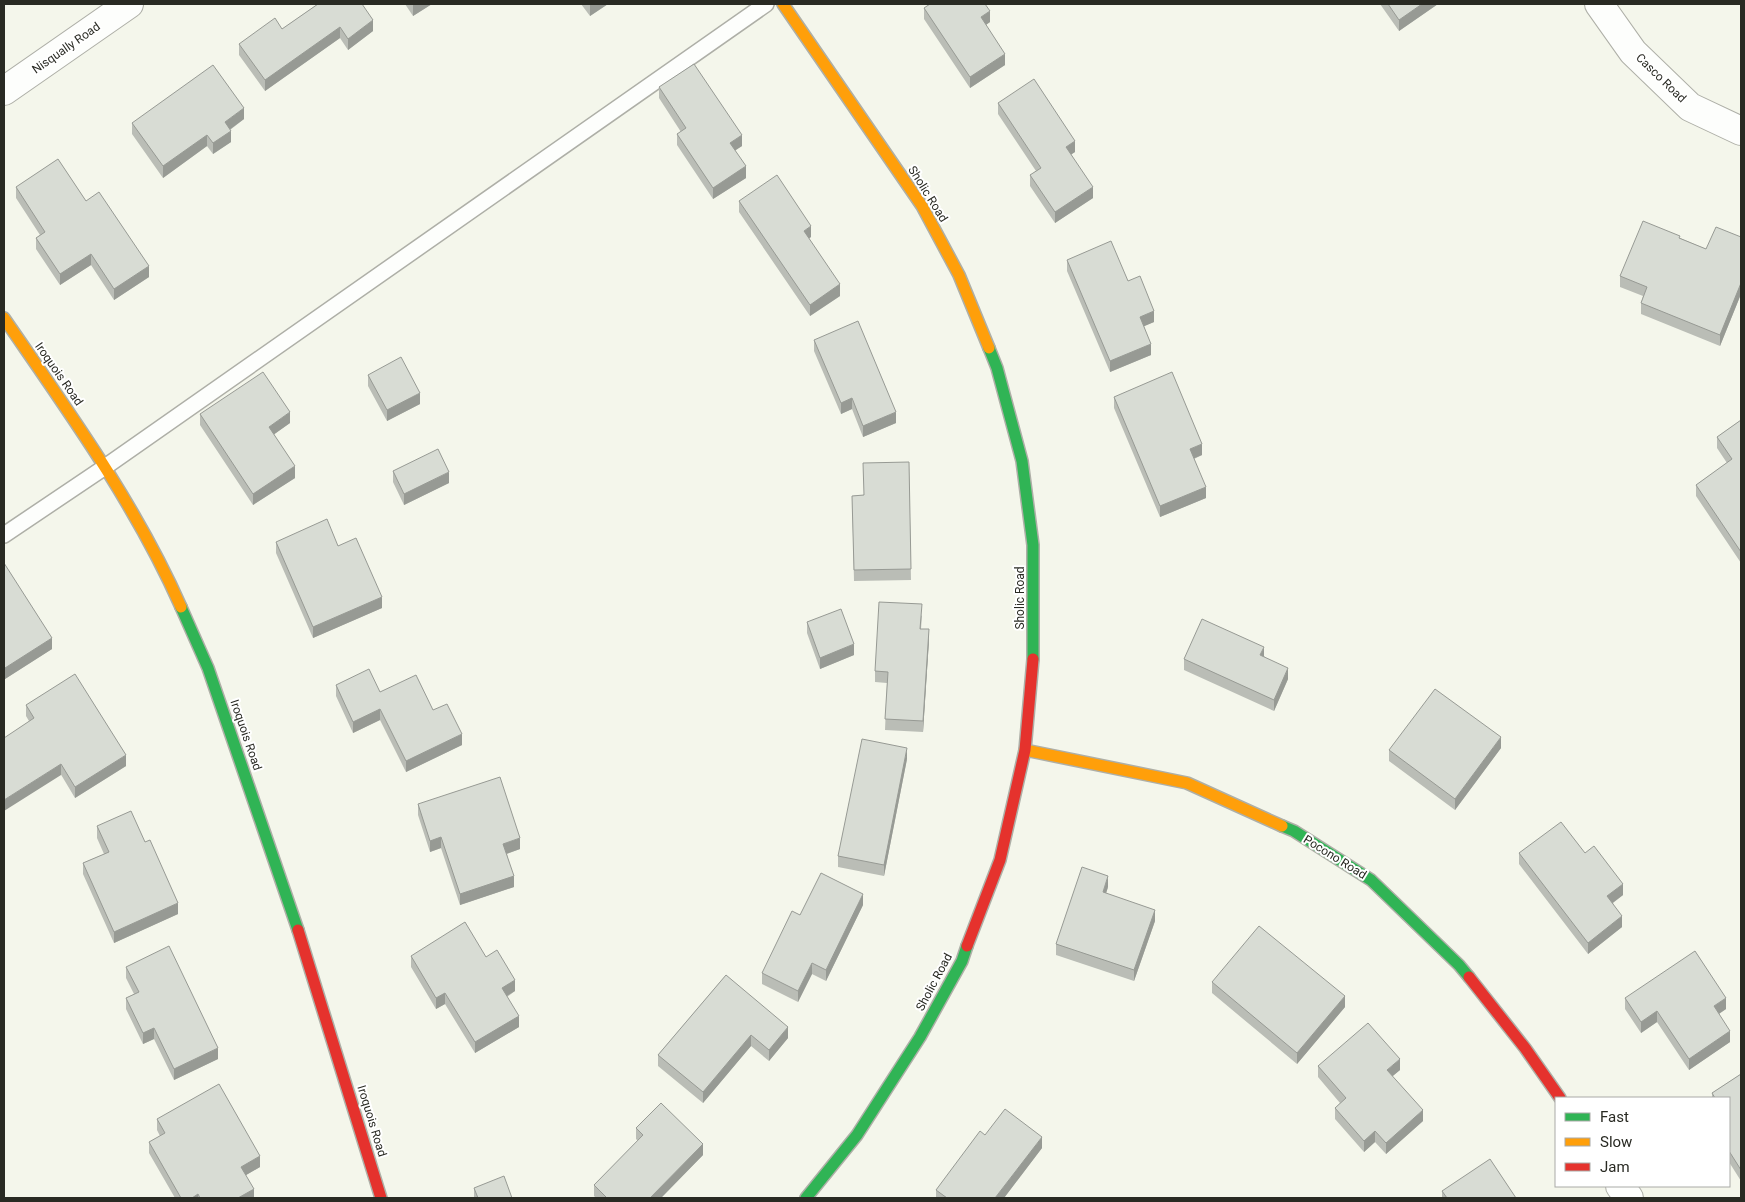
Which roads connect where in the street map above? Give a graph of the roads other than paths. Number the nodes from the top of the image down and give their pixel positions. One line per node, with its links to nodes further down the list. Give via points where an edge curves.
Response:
1 (129, 4): 5 (street, Nisqually Road)
2 (766, 4): 8 (lane)
3 (783, 4): 10 (street, Sholic Road, via 922,206 959,275 997,368 1022,461 1033,545 1034,647)
4 (1599, 4): 6 (street, Casco Road, via 1633,52 1690,107)
5 (4, 91)
6 (1741, 131)
7 (4, 318): 8 (street, Iroquois Road)
8 (105, 467): 9 (lane); 13 (street, Iroquois Road, via 163,566 208,668 292,909)
9 (4, 535)
10 (1025, 750): 11 (street, Pocono Road, via 1187,783 1294,831 1371,880 1459,965); 14 (street, Sholic Road, via 1000,860 962,961 920,1037 857,1135)
11 (1559, 1097)
12 (1621, 1187): 15 (street)
13 (381, 1198)
14 (806, 1198)
15 (1629, 1198)

